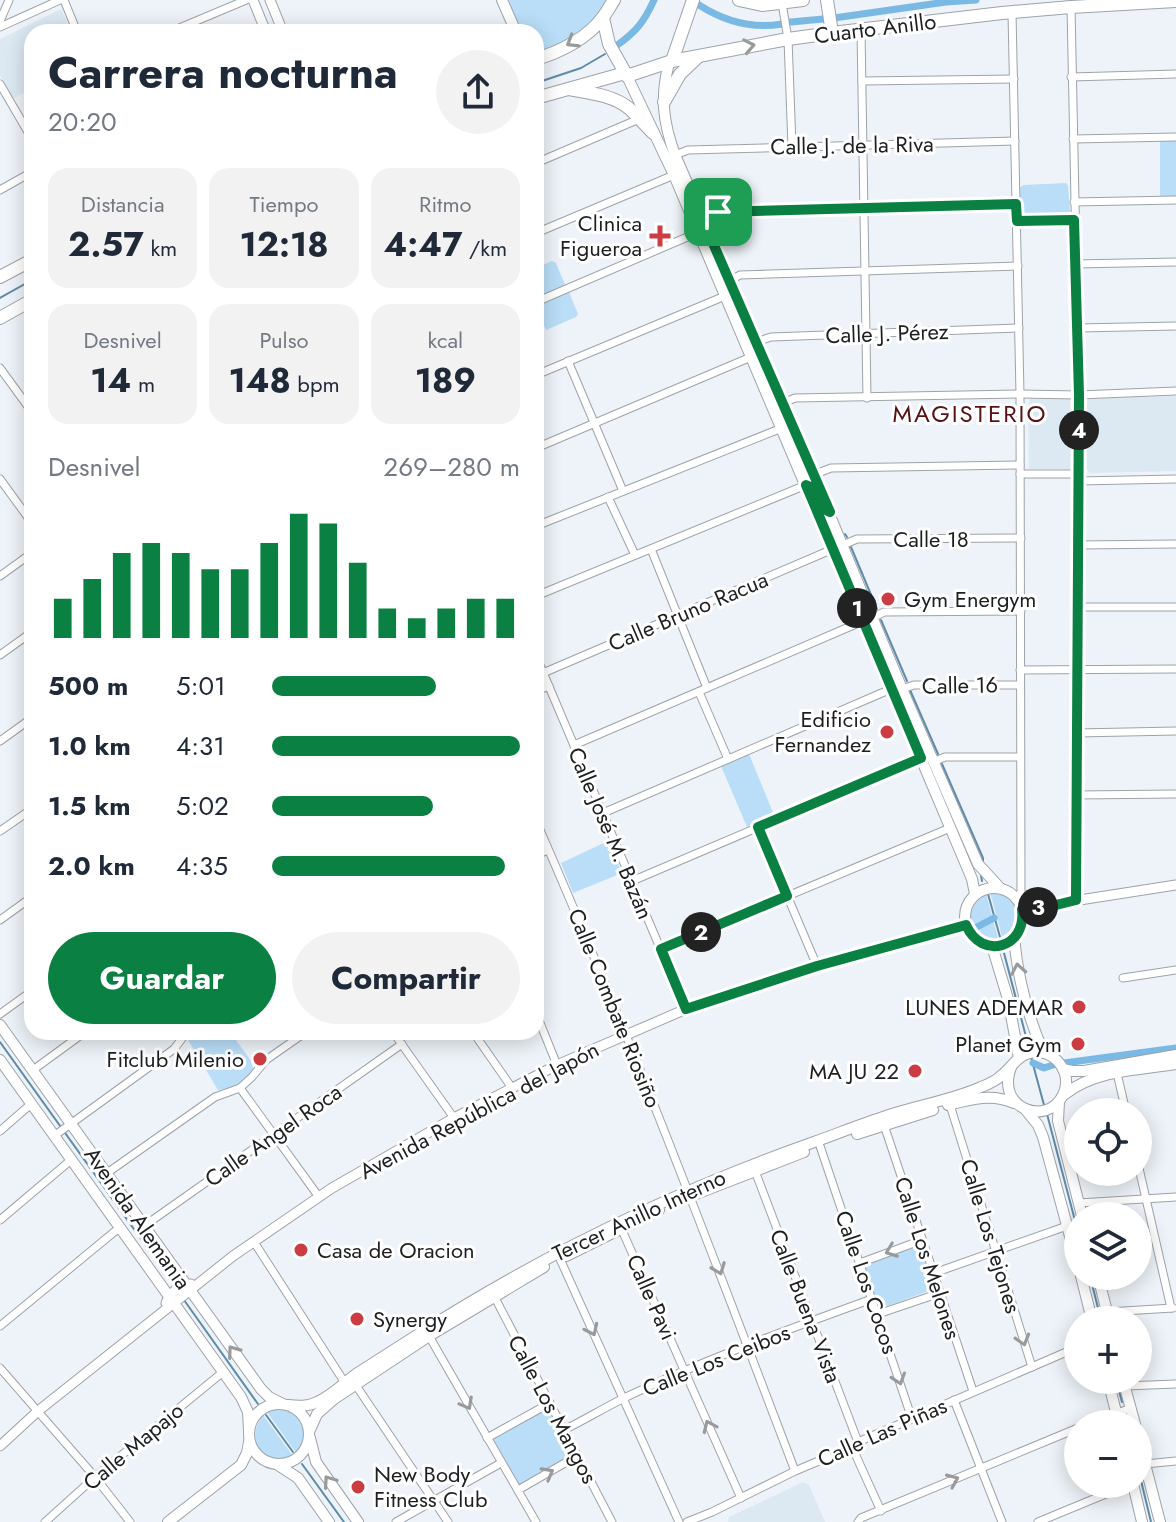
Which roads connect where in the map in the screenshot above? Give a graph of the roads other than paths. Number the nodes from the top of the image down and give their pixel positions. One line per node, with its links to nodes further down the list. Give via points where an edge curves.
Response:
1 (9, 0): 17 (street)
2 (62, 0): 18 (street); 23 (street)
3 (246, 0): 19 (street)
4 (253, 0): 20 (street)
5 (270, 0): 21 (street)
6 (502, 0): 22 (main road)
7 (614, 0): 16 (highway)
8 (693, 0): 28 (highway)
9 (739, 0): 12 (highway, Cuarto Anillo)
10 (803, 0): 12 (highway, Cuarto Anillo)
11 (1168, 1): 14 (highway, Cuarto Anillo)
12 (782, 3): 25 (street)
13 (1005, 7): 14 (highway, Cuarto Anillo); 24 (highway, Cuarto Anillo); 32 (street)
14 (1071, 7): 31 (street)
15 (830, 17): 24 (highway, Cuarto Anillo); 25 (highway, Cuarto Anillo)
16 (603, 18): 26 (highway, one-way to 26, via 580,39); 29 (highway, via 611,49)
17 (0, 21)
18 (73, 24)
19 (189, 24)
20 (263, 24)
21 (280, 24)
22 (512, 24)
23 (0, 27)
24 (861, 30): 33 (street)
25 (787, 35): 27 (highway, Cuarto Anillo, one-way to 25); 44 (street)
26 (544, 55)
27 (700, 56): 28 (highway, Cuarto Anillo); 37 (highway, via 680,74)
28 (670, 62): 29 (highway, Cuarto Anillo); 37 (main road)
29 (626, 74): 35 (highway, Cuarto Anillo); 38 (main road)
30 (1176, 74): 31 (street)
31 (1071, 77): 42 (street)
32 (1014, 79): 33 (street); 43 (street)
33 (862, 81): 45 (street)
34 (0, 84): 39 (street, via 7,106)
35 (569, 89): 36 (highway, Cuarto Anillo); 38 (highway, via 610,98)
36 (544, 96)
37 (663, 106): 38 (main road); 46 (main road)
38 (642, 118): 40 (highway); 47 (street)
39 (24, 128)
40 (653, 133): 48 (main road)
41 (1176, 137): 42 (street)
42 (1073, 139): 52 (street)
43 (1015, 141): 45 (street, Calle J. de la Riva); 53 (street)
44 (792, 146): 45 (street, Calle J. de la Riva); 46 (street, Calle J. de la Riva)
45 (863, 146): 54 (street)
46 (675, 155): 55 (main road)
47 (544, 160)
48 (674, 175): 58 (street); 59 (main road)
49 (24, 176): 50 (street)
50 (0, 190)
51 (1176, 200): 52 (street)
52 (1074, 202): 56 (street)
53 (1016, 204): 54 (street); 57 (street)
54 (864, 207): 55 (street, via 718,212); 64 (street)
55 (702, 218): 66 (main road)
56 (1074, 220): 57 (street); 62 (street)
57 (1017, 221): 63 (street)
58 (544, 230)
59 (699, 232): 67 (main road); 68 (street)
60 (1176, 262): 62 (street)
61 (24, 264): 65 (highway)
62 (1075, 264): 73 (street)
63 (1018, 266): 64 (street); 72 (street)
64 (865, 270): 66 (street, via 740,275); 74 (street)
65 (0, 277)
66 (729, 281): 75 (main road)
67 (725, 296): 76 (main road); 77 (street)
68 (544, 299)
69 (24, 304): 70 (highway)
70 (0, 318)
71 (1176, 326): 73 (street)
72 (1019, 328): 74 (street, Calle J. Pérez); 81 (street)
73 (1078, 328): 82 (street)
74 (866, 334): 75 (street, Calle J. Pérez); 83 (street)
75 (756, 342): 85 (main road)
76 (751, 357): 86 (street); 87 (main road)
77 (568, 361): 79 (street); 86 (street)
78 (0, 368): 84 (street)
79 (544, 372)
80 (1176, 391): 82 (street)
81 (1020, 394): 82 (street); 83 (street); 90 (street)
82 (1079, 395): 93 (street)
83 (867, 398): 85 (street, via 795,398)
84 (24, 401)
85 (783, 403): 92 (main road)
86 (594, 423): 88 (street); 97 (street)
87 (782, 428): 89 (main road); 97 (street)
88 (544, 445)
89 (789, 445): 92 (main road, via 796,449 803,469); 96 (main road)
90 (1020, 465): 91 (street); 92 (street, via 831,468)
91 (1020, 474): 93 (street); 104 (street)
92 (813, 475): 102 (main road)
93 (1078, 477): 95 (street); 106 (street)
94 (0, 479): 98 (street)
95 (1176, 479)
96 (806, 485): 102 (main road); 107 (main road); 108 (street)
97 (623, 491): 99 (street)
98 (9, 492): 100 (street); 101 (street)
99 (608, 497): 103 (street); 109 (street)
100 (0, 498)
101 (24, 512)
102 (830, 512): 107 (main road)
103 (544, 523)
104 (1021, 538): 107 (street, Calle 18, via 857,539); 115 (street)
105 (1176, 544): 106 (street)
106 (1078, 545): 113 (street)
107 (838, 547): 116 (street, Calle Bruno Racua); 117 (main road)
108 (651, 549): 109 (street); 116 (street)
109 (635, 555): 112 (street)
110 (24, 559): 111 (street)
111 (0, 576)
112 (544, 593)
113 (1077, 607): 114 (street); 122 (street)
114 (1176, 607)
115 (1021, 611): 117 (street, via 884,612); 121 (street)
116 (678, 615): 123 (street, Calle Bruno Racua); 129 (street)
117 (868, 620): 128 (main road); 129 (street)
118 (24, 638): 119 (street)
119 (0, 655)
120 (1176, 669): 122 (street)
121 (1020, 670): 122 (street); 125 (street)
122 (1076, 670): 132 (street)
123 (544, 673)
124 (544, 675): 126 (street, Calle José M. Bazán)
125 (1020, 685): 128 (street, Calle 16); 135 (street)
126 (549, 686): 127 (street); 134 (street, Calle José M. Bazán)
127 (544, 688)
128 (897, 689): 136 (main road); 137 (street, Calle 16); 138 (main road)
129 (703, 690): 134 (street); 137 (street)
130 (24, 724): 133 (street)
131 (1176, 731): 132 (street)
132 (1077, 733): 140 (street)
133 (0, 741)
134 (574, 745): 141 (street, Calle José M. Bazán)
135 (1020, 757): 138 (street, via 945,757); 156 (street)
136 (921, 758): 143 (street); 144 (main road)
137 (728, 759): 141 (street, Calle 16)
138 (933, 762): 151 (main road, via 978,864)
139 (1176, 794): 140 (street)
140 (1076, 795): 154 (street)
141 (603, 813): 149 (street, Calle José M. Bazán)
142 (24, 814): 145 (street)
143 (758, 827): 149 (street); 153 (street)
144 (950, 828): 152 (main road); 153 (street)
145 (0, 831)
146 (544, 840): 147 (street, Calle Combate Riosiño)
147 (548, 850): 148 (street); 170 (street, Calle Combate Riosiño)
148 (544, 852)
149 (632, 881): 161 (street, Calle José M. Bazán)
150 (1176, 885): 154 (street)
151 (1000, 888): 152 (main road); 156 (main road)
152 (975, 894): 158 (main road, via 966,908)
153 (787, 896): 161 (street); 162 (street)
154 (1076, 900): 156 (street)
155 (24, 903): 157 (street)
156 (1020, 904): 159 (main road, via 1022,925)
157 (0, 920)
158 (966, 925): 160 (main road, via 975,940); 162 (street, Avenida República del Japón)
159 (1014, 938): 160 (main road); 177 (main road, one-way to 159, via 1017,971)
160 (992, 946): 180 (main road, via 1008,999)
161 (661, 949): 166 (street, Calle José M. Bazán)
162 (817, 966): 166 (street, Avenida República del Japón)
163 (1176, 970): 164 (street)
164 (1123, 978)
165 (24, 997): 167 (street)
166 (686, 1009): 170 (street, Avenida República del Japón)
167 (0, 1014)
168 (0, 1025): 183 (main road, Avenida Alemania)
169 (544, 1033): 181 (street)
170 (627, 1034): 181 (street, Avenida República del Japón); 202 (street, Calle Combate Riosiño)
171 (74, 1040): 183 (street)
172 (181, 1040): 194 (street)
173 (295, 1040): 185 (street)
174 (399, 1040): 176 (street)
175 (479, 1040): 186 (street)
176 (402, 1044): 192 (street); 196 (street, Calle Angel Roca)
177 (1044, 1053): 180 (main road, via 1031,1052); 182 (main road)
178 (0, 1060): 189 (main road, Avenida Alemania)
179 (1176, 1060): 182 (main road); 184 (main road)
180 (1015, 1061): 191 (main road, via 1007,1085); 202 (main road, Tercer Anillo Interno, via 1002,1076 977,1089 756,1162)
181 (557, 1065): 186 (street, Avenida República del Japón)
182 (1063, 1069): 187 (main road, via 1066,1087)
183 (33, 1070): 194 (main road, Avenida Alemania)
184 (1117, 1073): 187 (main road, via 1087,1080); 188 (street)
185 (240, 1088): 196 (street); 200 (street, via 215,1097)
186 (512, 1088): 192 (street, Avenida República del Japón)
187 (1061, 1098): 191 (main road, via 1037,1112); 206 (main road, via 1058,1121)
188 (1123, 1098)
189 (31, 1104): 194 (main road, Avenida Alemania); 195 (street)
190 (950, 1105): 191 (main road, Tercer Anillo Interno, via 988,1097); 193 (main road, Tercer Anillo Interno); 216 (street, Calle Los Tejones)
191 (1021, 1106): 208 (main road, via 1043,1137)
192 (454, 1118): 203 (street, Avenida República del Japón)
193 (884, 1125): 197 (main road, Tercer Anillo Interno); 214 (street, Calle Los Melones)
194 (62, 1130): 198 (main road, Avenida Alemania); 200 (main road, Avenida Alemania)
195 (0, 1131)
196 (274, 1133): 203 (street); 210 (street, Calle Angel Roca)
197 (820, 1146): 199 (main road, Tercer Anillo Interno); 218 (street, Calle Los Cocos)
198 (71, 1160): 209 (street); 212 (main road, Avenida Alemania)
199 (755, 1171): 202 (main road, Tercer Anillo Interno); 228 (street, Calle Buena Vista)
200 (107, 1173): 210 (main road, Avenida Alemania)
201 (1143, 1186): 205 (street)
202 (690, 1193): 213 (main road, Tercer Anillo Interno); 231 (street, Calle Combate Riosiño, one-way to 231); 237 (main road, Tercer Anillo Interno, via 627,1217 531,1267 418,1334)
203 (319, 1197): 215 (street, Avenida República del Japón)
204 (1176, 1197): 205 (street)
205 (1146, 1199): 207 (street); 225 (street)
206 (1079, 1202)
207 (1096, 1202)
208 (1064, 1215)
209 (0, 1220)
210 (144, 1226): 220 (main road, Avenida Alemania)
211 (1064, 1227): 216 (street)
212 (119, 1228): 224 (main road, Avenida Alemania); 229 (street)
213 (621, 1228): 217 (main road, Tercer Anillo Interno); 236 (street, Calle Pavi)
214 (922, 1240): 218 (street, one-way to 218); 219 (street, Calle Los Melones)
215 (254, 1242): 220 (street, Avenida República del Japón); 237 (street)
216 (995, 1251): 219 (street); 233 (street, Calle Los Tejones, one-way to 233)
217 (560, 1259): 222 (main road, Tercer Anillo Interno); 242 (street, one-way to 242)
218 (860, 1263): 223 (street, Calle Los Cocos)
219 (934, 1273): 221 (street, Calle Los Melones)
220 (187, 1287): 224 (street, Avenida República del Japón); 245 (main road, Avenida Alemania, one-way to 220, via 261,1389)
221 (940, 1293): 227 (street); 240 (street, Calle Los Melones)
222 (494, 1296): 230 (main road, Tercer Anillo Interno); 244 (street, Calle Los Mangos)
223 (872, 1299): 227 (street, Calle Los Cocos); 228 (street, Calle Los Ceibos)
224 (168, 1303): 235 (main road, Avenida Alemania); 248 (street, Avenida República del Japón)
225 (1174, 1308): 226 (street)
226 (1152, 1311)
227 (878, 1314): 249 (street, Calle Los Cocos, one-way to 249)
228 (811, 1321): 231 (street, Calle Los Ceibos); 255 (street, Calle Buena Vista)
229 (0, 1326)
230 (429, 1336): 237 (main road, Tercer Anillo Interno); 254 (street, one-way to 254)
231 (747, 1346): 236 (street, Calle Los Ceibos); 263 (street, Calle Combate Riosiño)
232 (1064, 1353): 233 (street, Calle Las Piñas)
233 (1032, 1367): 240 (street, Calle Las Piñas)
234 (0, 1368): 248 (street)
235 (223, 1372): 251 (main road, Avenida Alemania, via 246,1407); 264 (street, Calle Mapajo)
236 (685, 1372): 242 (street, Calle Los Ceibos); 267 (street, Calle Pavi, one-way to 236)
237 (350, 1383): 245 (main road, Tercer Anillo Interno, via 309,1405); 252 (main road, Tercer Anillo Interno, via 317,1414); 270 (street)
238 (1152, 1384): 239 (street)
239 (1176, 1384)
240 (973, 1391): 243 (street, Calle Las Piñas)
241 (1127, 1394): 246 (main road)
242 (623, 1399): 250 (street, Calle Los Ceibos); 282 (street)
243 (954, 1400): 249 (street, Calle Las Piñas); 262 (street)
244 (550, 1403): 250 (street, Calle Los Mangos); 254 (street)
245 (285, 1404): 251 (main road, via 263,1408); 252 (main road, via 305,1418)
246 (1130, 1408): 247 (street)
247 (1127, 1410)
248 (38, 1411): 256 (street, Avenida República del Japón); 264 (street)
249 (912, 1419): 255 (street, Calle Las Piñas)
250 (564, 1430): 257 (street, Calle Los Mangos)
251 (249, 1433): 261 (main road, via 259,1458); 275 (main road, via 241,1465)
252 (310, 1434): 261 (main road, via 296,1460); 277 (main road, one-way to 252, via 316,1462)
253 (1064, 1434): 262 (street)
254 (487, 1438): 259 (street)
255 (855, 1444): 263 (street, Calle Las Piñas); 271 (street, Calle Buena Vista)
256 (0, 1446)
257 (577, 1456): 265 (street, one-way to 257); 281 (street, Calle Los Mangos)
258 (1176, 1461): 260 (street)
259 (501, 1463): 265 (street); 270 (street)
260 (1152, 1463)
261 (276, 1465): 275 (main road, via 243,1467); 276 (main road, via 298,1478)
262 (981, 1468): 271 (street, one-way to 262); 286 (street)
263 (795, 1471): 267 (street, Calle Las Piñas)
264 (95, 1477): 273 (street, Calle Mapajo); 274 (street)
265 (518, 1490): 280 (street)
266 (1152, 1491): 289 (main road)
267 (741, 1498): 272 (street, Calle Las Piñas)
268 (1097, 1498): 287 (street)
269 (1135, 1498): 288 (main road)
270 (433, 1500): 278 (street); 279 (street)
271 (881, 1511): 285 (street)
272 (712, 1512): 283 (street, Calle Las Piñas); 284 (street)
273 (45, 1522)
274 (130, 1522)
275 (171, 1522)
276 (329, 1522)
277 (358, 1522)
278 (396, 1522)
279 (448, 1522)
280 (536, 1522)
281 (612, 1522)
282 (679, 1522)
283 (687, 1522)
284 (717, 1522)
285 (858, 1522)
286 (1002, 1522)
287 (1038, 1522)
288 (1142, 1522)
289 (1160, 1522)

